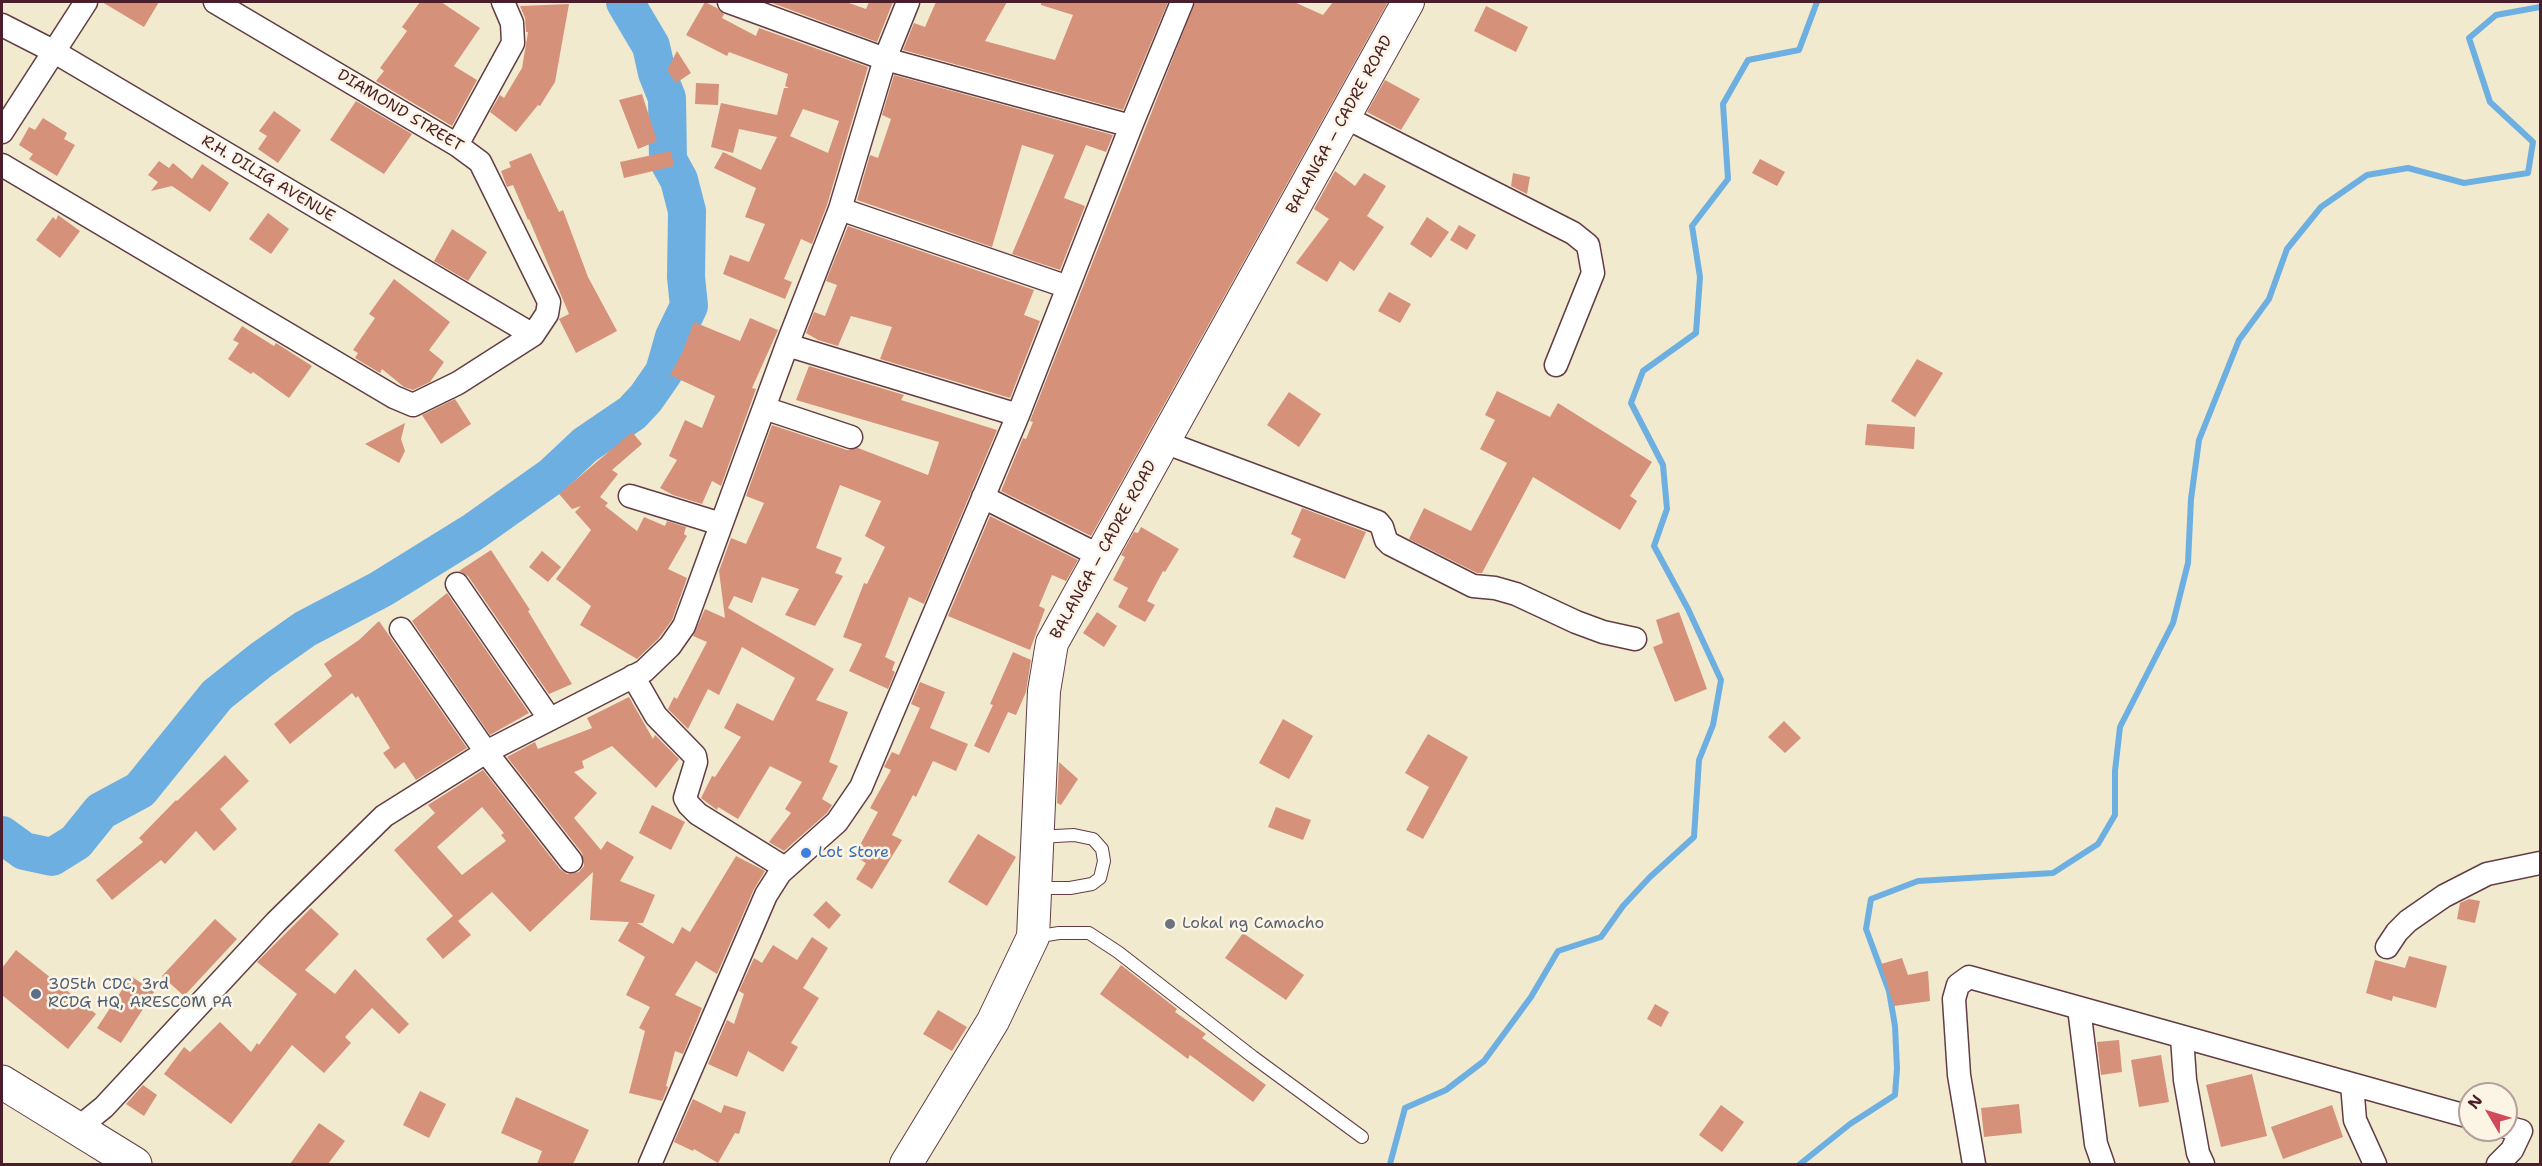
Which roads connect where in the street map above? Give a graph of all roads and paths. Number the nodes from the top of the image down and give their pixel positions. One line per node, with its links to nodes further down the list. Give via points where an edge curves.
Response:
1 (86, 2): 9 (street)
2 (215, 2): 14 (street, DIAMOND STREET)
3 (503, 2): 14 (street, via 512,23 513,43)
4 (729, 2): 10 (street)
5 (908, 2): 10 (street)
6 (1182, 2): 12 (street)
7 (1408, 2): 11 (street, BALANGA – CADRE ROAD)
8 (2, 26): 9 (street, R.H. DILIG AVENUE)
9 (53, 51): 13 (street); 18 (street, R.H. DILIG AVENUE)
10 (885, 59): 12 (street); 16 (street)
11 (1345, 117): 20 (street, via 1573,233 1588,245 1593,273); 24 (street, BALANGA – CADRE ROAD)
12 (1131, 126): 17 (street)
13 (2, 132)
14 (457, 145): 18 (street, DIAMOND STREET, via 480,162 549,302 547,314)
15 (2, 165): 18 (street, via 413,405 458,383)
16 (840, 209): 17 (street); 19 (street)
17 (1068, 287): 22 (street)
18 (533, 335)
19 (787, 345): 21 (street); 22 (street)
20 (1556, 365)
21 (764, 408): 23 (street); 27 (street)
22 (1018, 415): 26 (street)
23 (851, 437)
24 (1164, 442): 28 (street, BALANGA – CADRE ROAD); 31 (street, via 1377,522 1390,544 1473,586 1516,594 1576,622)
25 (630, 496): 27 (street)
26 (983, 497): 28 (street); 38 (street, via 861,787 837,822)
27 (721, 524): 32 (street, via 684,626 658,659)
28 (1100, 556): 35 (street, BALANGA – CADRE ROAD, via 1050,649 1044,691)
29 (457, 584): 33 (street)
30 (401, 629): 34 (street)
31 (1635, 639)
32 (633, 676): 33 (street); 38 (street, via 656,716 695,756 685,798 689,805)
33 (549, 718): 34 (street)
34 (486, 752): 36 (street); 48 (street, via 384,816 276,922 104,1107)
35 (1037, 837): 39 (street, BALANGA – CADRE ROAD); 39 (lane, via 1074,835 1093,839 1102,849 1104,861 1100,878 1092,884)
36 (571, 861)
37 (2541, 863): 41 (street, via 2487,874 2444,896 2408,921)
38 (785, 868): 53 (street, via 766,895)
39 (1034, 888): 40 (street, BALANGA – CADRE ROAD)
40 (1033, 937): 49 (lane, via 1089,933); 54 (street, BALANGA – CADRE ROAD, via 989,1029)
41 (2387, 947)
42 (2079, 1008): 43 (street); 55 (street, via 1969,977 1958,985 1954,999 1959,1075); 56 (street, via 2096,1144)
43 (2182, 1037): 45 (street); 57 (street, via 2185,1080)
44 (2, 1082): 48 (main road)
45 (2352, 1084): 47 (street); 58 (street, via 2355,1120)
46 (2, 1106): 51 (main road)
47 (2458, 1114)
48 (77, 1129): 52 (main road)
49 (1362, 1137)
50 (2516, 1142): 59 (street)
51 (94, 1164)
52 (135, 1164)
53 (650, 1164)
54 (906, 1164)
55 (1974, 1164)
56 (2103, 1164)
57 (2203, 1164)
58 (2375, 1164)
59 (2498, 1164)

